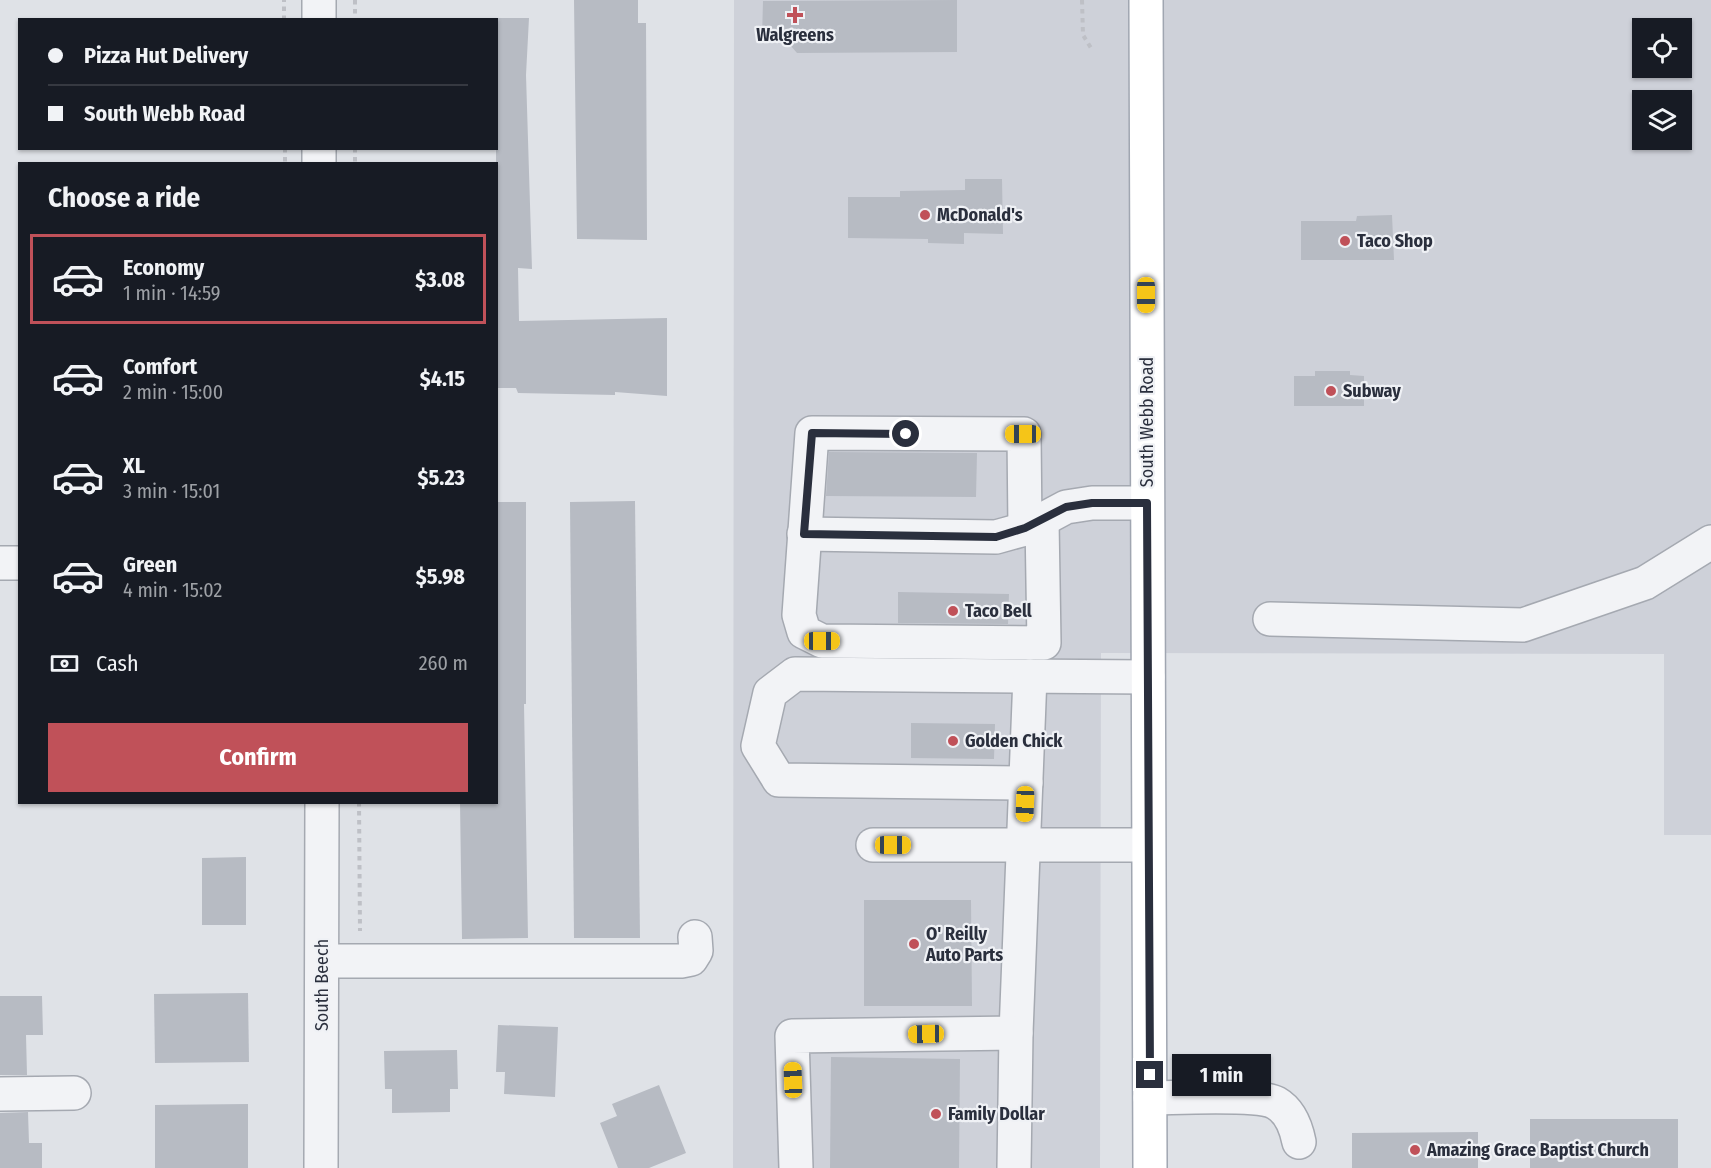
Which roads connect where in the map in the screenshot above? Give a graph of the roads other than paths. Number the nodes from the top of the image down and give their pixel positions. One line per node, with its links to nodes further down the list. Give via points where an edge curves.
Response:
1 (319, 0): 3 (street)
2 (1146, 0): 4 (main road, South Webb Road)
3 (319, 18)
4 (1147, 503): 5 (street, via 1066,507); 12 (main road, South Webb Road)
5 (1033, 525): 6 (street, via 996,537); 6 (street, via 1023,434 812,433); 6 (street, via 1044,643 822,641 804,633 799,615)
6 (804, 534)
7 (1711, 542): 10 (street, via 1646,583 1524,625)
8 (0, 563): 9 (street)
9 (18, 563)
10 (1270, 619)
11 (1030, 676): 12 (street); 13 (street); 13 (street, via 795,674 770,693 758,746 779,780)
12 (1148, 677): 15 (main road, South Webb Road)
13 (1026, 783): 16 (street)
14 (322, 804): 19 (street, South Beech)
15 (1148, 844): 16 (street); 23 (main road, South Webb Road)
16 (1024, 845): 17 (street); 20 (street)
17 (873, 846)
18 (695, 937): 19 (street, via 696,951 691,959 681,961)
19 (322, 961): 25 (street, South Beech)
20 (1016, 1033): 26 (street, via 792,1036); 27 (street)
21 (74, 1093): 22 (street)
22 (0, 1094)
23 (1150, 1098): 24 (street, via 1266,1099 1284,1109 1292,1119); 28 (main road, South Webb Road)
24 (1299, 1142)
25 (321, 1168)
26 (796, 1168)
27 (1014, 1168)
28 (1150, 1168)

